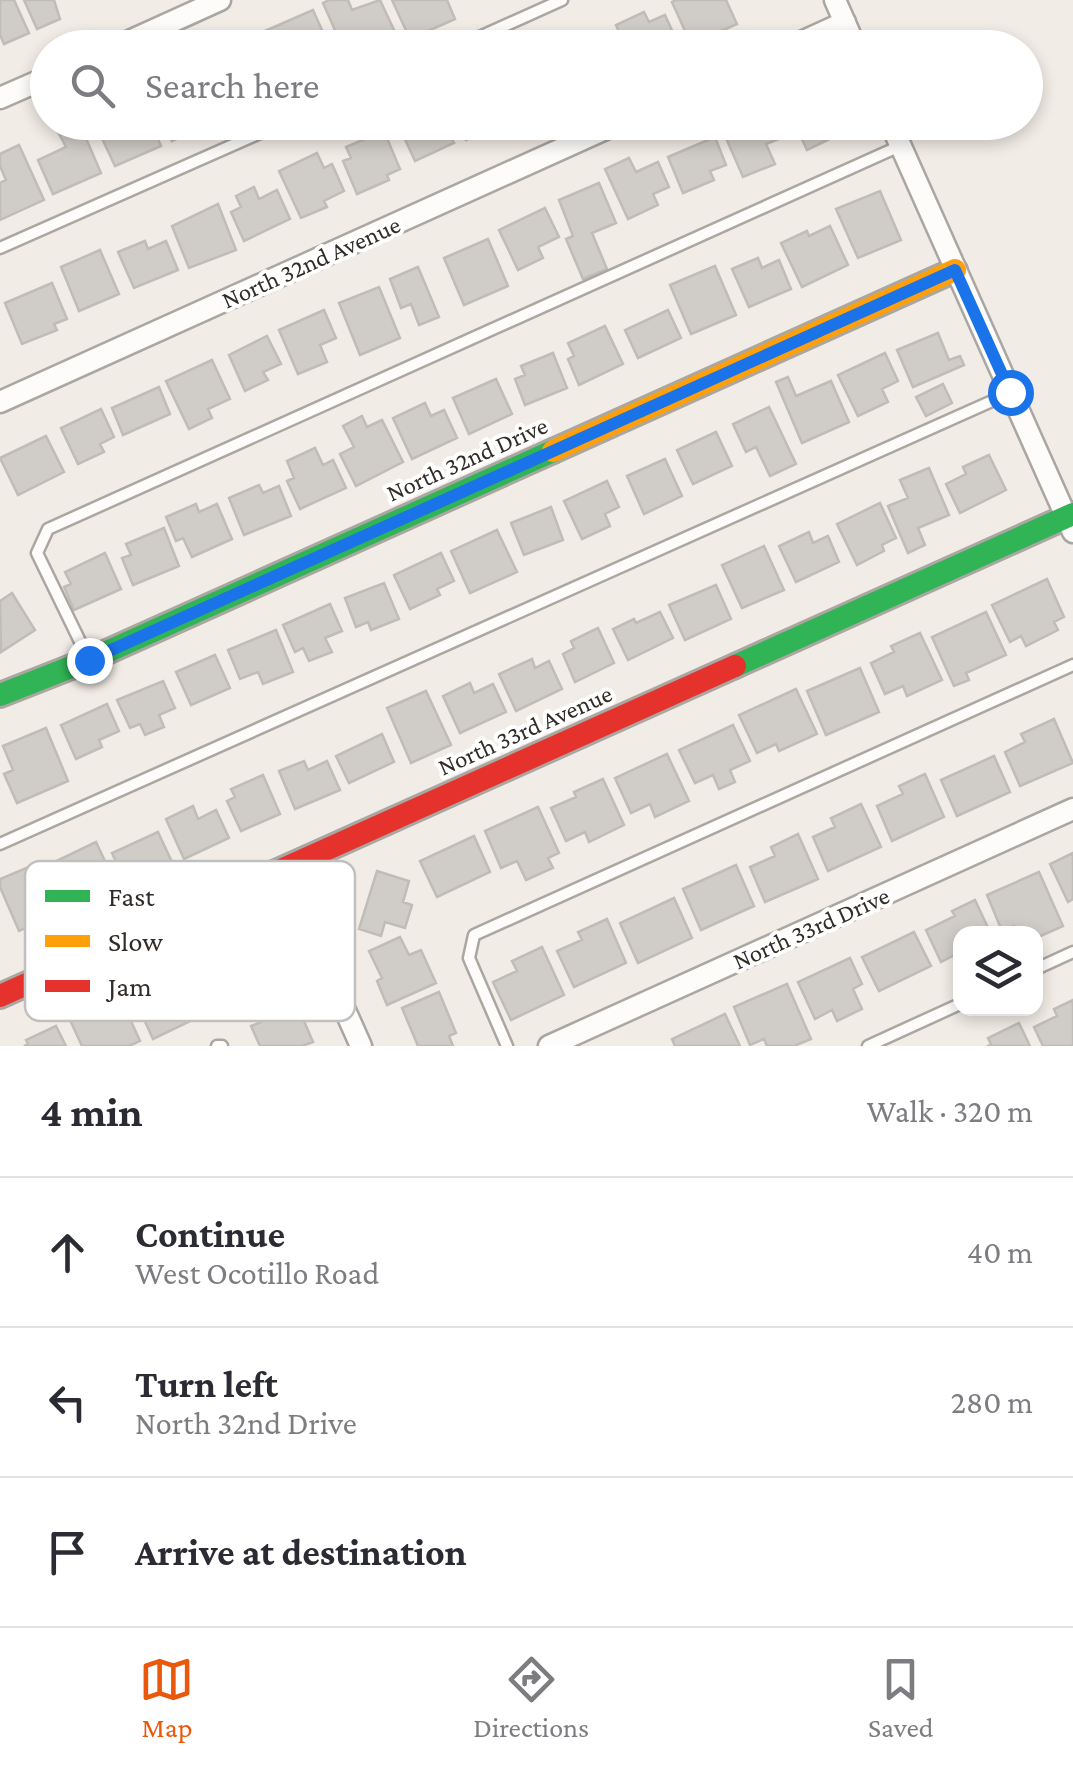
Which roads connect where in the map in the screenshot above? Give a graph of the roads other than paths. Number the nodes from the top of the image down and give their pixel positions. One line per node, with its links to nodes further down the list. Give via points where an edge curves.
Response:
1 (220, 0): 5 (street)
2 (562, 0): 6 (lane)
3 (835, 0): 4 (street)
4 (845, 22): 7 (street); 8 (street)
5 (154, 30)
6 (495, 30)
7 (827, 30)
8 (848, 30)
9 (30, 85): 10 (street)
10 (0, 98)
11 (244, 140): 15 (lane)
12 (581, 140): 18 (street, North 32nd Avenue)
13 (898, 140): 14 (street)
14 (900, 146): 16 (street); 20 (lane, via 48,529 38,553)
15 (0, 248)
16 (955, 270): 17 (street); 20 (street, North 32nd Drive)
17 (1010, 392): 19 (street); 24 (lane)
18 (0, 402)
19 (1070, 521): 25 (street, North 33rd Avenue)
20 (89, 660): 22 (street, North 32nd Drive)
21 (1073, 665): 33 (lane, via 474,935 469,958)
22 (0, 695)
23 (1073, 809): 34 (street, North 33rd Drive)
24 (0, 844)
25 (300, 861)
26 (1073, 952): 27 (lane)
27 (1043, 966)
28 (25, 985): 29 (street, North 33rd Avenue)
29 (0, 996)
30 (953, 1007): 35 (lane)
31 (351, 1021): 32 (street)
32 (362, 1046)
33 (507, 1046)
34 (549, 1046)
35 (868, 1046)

